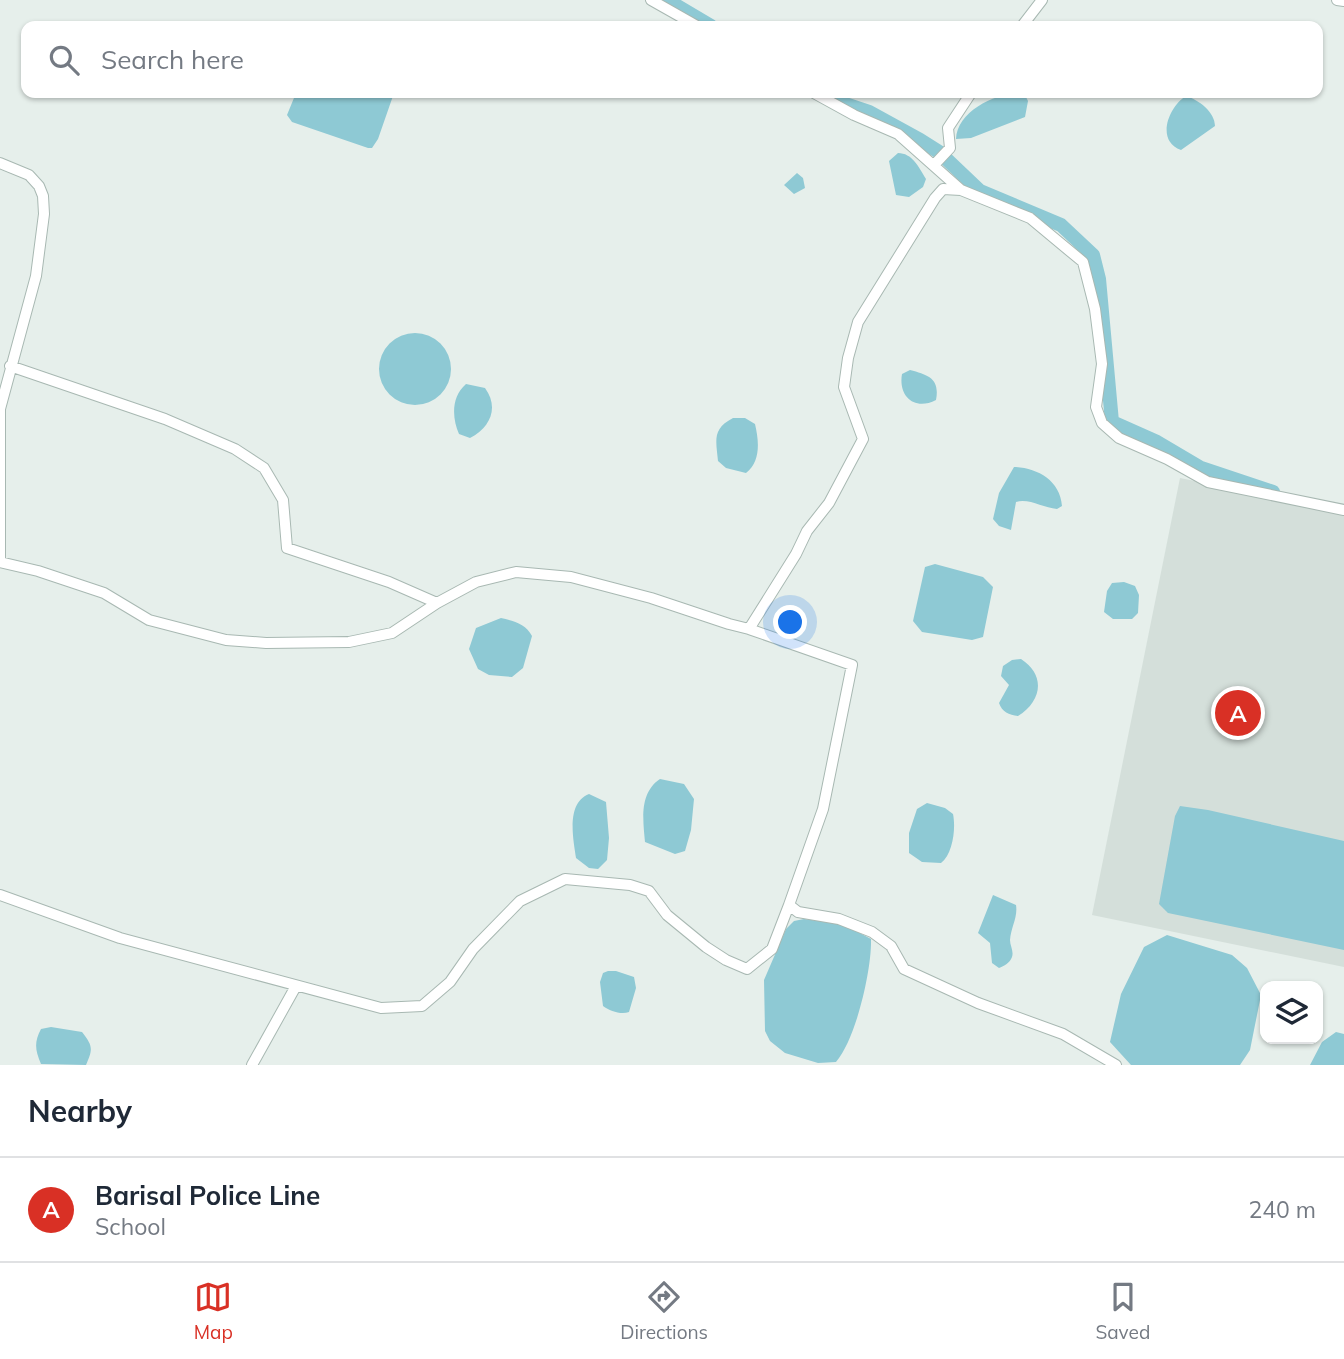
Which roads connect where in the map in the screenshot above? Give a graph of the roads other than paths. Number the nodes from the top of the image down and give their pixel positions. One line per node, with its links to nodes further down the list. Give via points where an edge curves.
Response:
1 (651, 0): 5 (street)
2 (1042, 0): 6 (street)
3 (1337, 0): 4 (street)
4 (1344, 1)
5 (688, 21)
6 (1026, 21)
7 (824, 98): 10 (street, via 898,134)
8 (968, 98): 10 (street, via 948,128 950,148)
9 (0, 163): 12 (street, via 29,174 43,196 44,214 36,276)
10 (934, 165): 11 (street)
11 (961, 190): 13 (street, via 1030,218 1083,262 1102,364 1096,407 1102,423 1119,438 1208,482); 16 (street, via 943,189 934,198 858,322 844,387 863,439 829,503 807,531)
12 (10, 366): 14 (street, via 0,409); 15 (street, via 165,419 235,449 264,468 283,500 287,548)
13 (1344, 510)
14 (0, 560): 15 (street, via 104,593 149,620 226,640 349,642 392,633)
15 (437, 603): 16 (street, via 476,582 516,572 571,578)
16 (749, 629): 18 (street, via 852,665 823,809)
17 (0, 895): 19 (street, via 120,937)
18 (789, 905): 19 (street, via 772,950 747,969 706,947 667,915 649,891 565,879 520,901 473,949 450,982 422,1006 381,1009); 21 (street, via 798,912 839,919 872,932 891,946 904,970 1063,1034)
19 (296, 986): 20 (street)
20 (252, 1065)
21 (1116, 1065)

